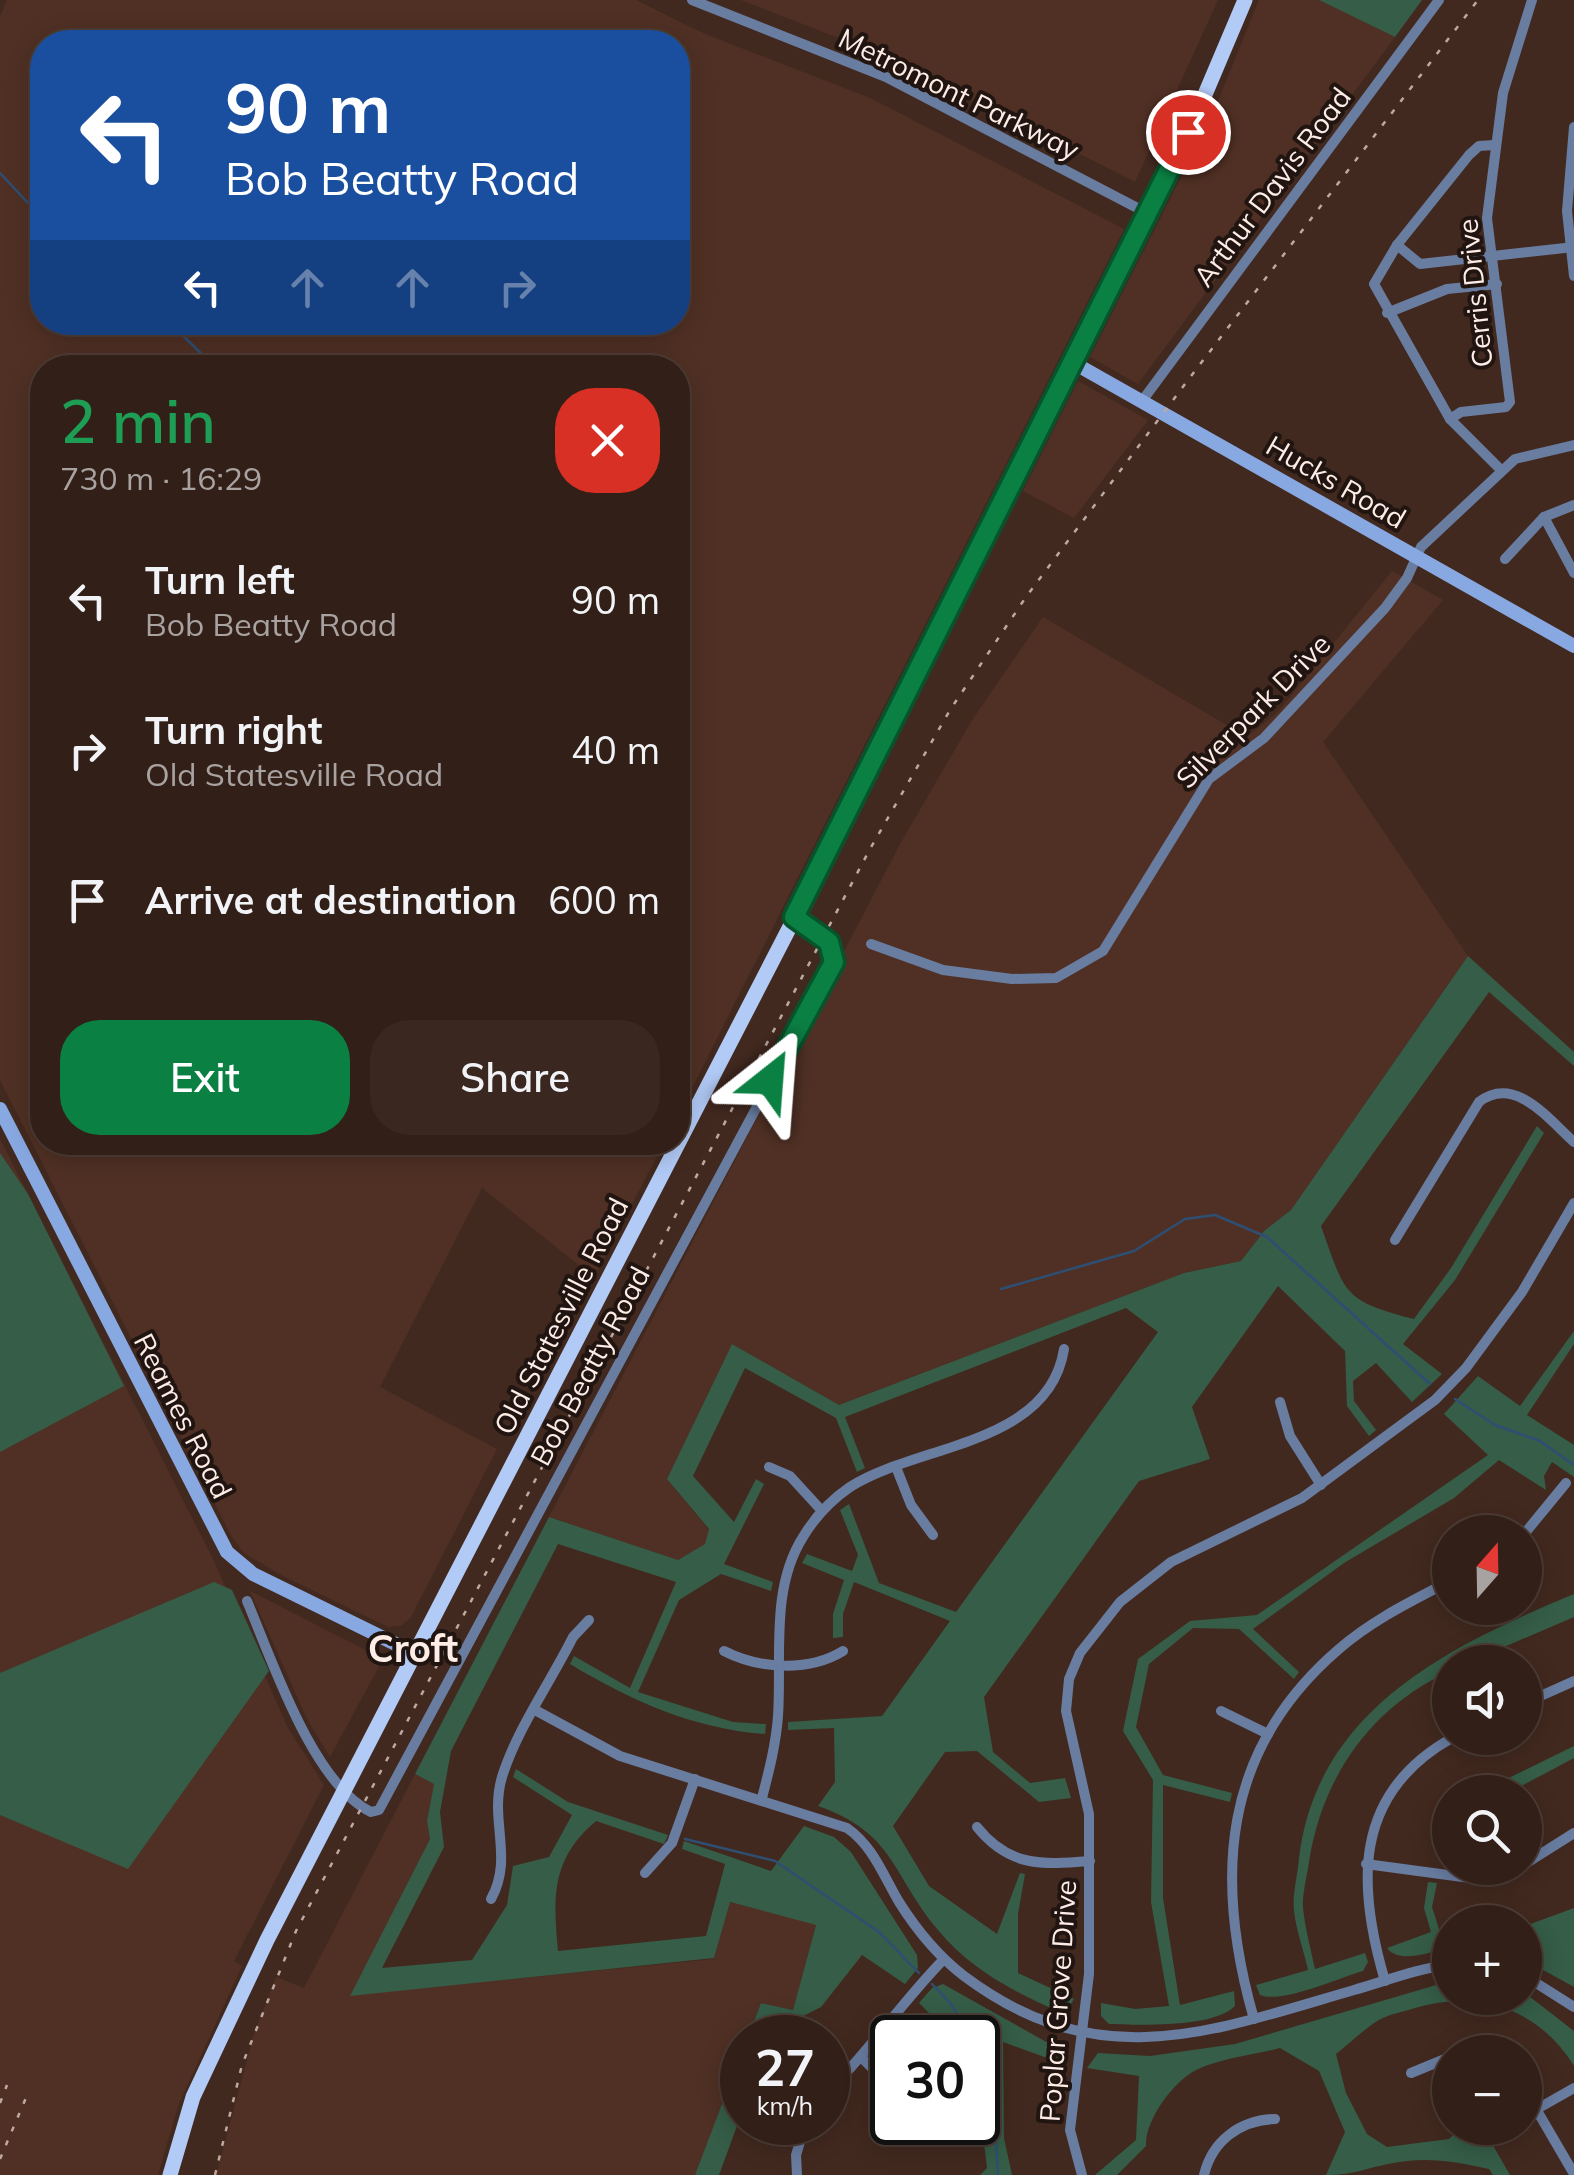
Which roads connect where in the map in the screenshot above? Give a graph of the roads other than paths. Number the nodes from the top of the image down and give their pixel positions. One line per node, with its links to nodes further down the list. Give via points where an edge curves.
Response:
1 (692, 0): 7 (street, Metromont Parkway, via 886,77)
2 (1245, 0): 7 (main road, Old Statesville Road)
3 (1439, 0): 15 (street, Arthur Davis Road)
4 (1532, 0): 6 (street, Cerris Drive)
5 (1574, 126): 9 (street, via 1567,211)
6 (1494, 145): 8 (street, via 1469,154); 10 (street, Cerris Drive, via 1487,218)
7 (1147, 214): 14 (main road, Old Statesville Road)
8 (1397, 246): 10 (street, via 1420,264); 13 (street, via 1374,284)
9 (1572, 247): 10 (street); 11 (street)
10 (1492, 256): 12 (street, Cerris Drive)
11 (1574, 276)
12 (1497, 284): 13 (street, via 1446,289); 16 (street, Cerris Drive, via 1510,402)
13 (1387, 313): 16 (street)
14 (1072, 362): 15 (main road, Hucks Road); 25 (main road, Old Statesville Road)
15 (1142, 401): 21 (main road, Hucks Road)
16 (1450, 419): 18 (street)
17 (1574, 445): 18 (street, via 1525,454)
18 (1501, 470): 21 (street, Silverpark Drive)
19 (1574, 505): 20 (street)
20 (1544, 516): 22 (street); 23 (street)
21 (1416, 556): 24 (main road, Hucks Road); 26 (street, Silverpark Drive, via 1385,608 1272,730 1209,779 1122,927 1088,962 1056,978 1012,979 944,970)
22 (1504, 559)
23 (1574, 573)
24 (1574, 646)
25 (794, 917): 28 (main road, Old Statesville Road); 56 (street, Bob Beatty Road, via 832,946 832,967 382,1807 371,1812)
26 (871, 944)
27 (0, 1109): 47 (main road, Reames Road, via 227,1552 261,1578)
28 (690, 1120)
29 (1574, 1142): 32 (street, via 1528,1100 1489,1094)
30 (672, 1155): 47 (main road, Old Statesville Road)
31 (1574, 1203): 38 (street, Poplar Grove Drive, via 1522,1292 1466,1368 1406,1425)
32 (1395, 1240)
33 (1064, 1349): 36 (street, via 1054,1380 1028,1412)
34 (1280, 1402): 38 (street, via 1290,1436)
35 (770, 1467): 39 (street, via 790,1476)
36 (896, 1467): 39 (street, via 860,1482); 41 (street, via 911,1505)
37 (1566, 1483): 40 (street)
38 (1322, 1486): 61 (street, Poplar Grove Drive, via 1172,1562 1120,1602 1080,1653 1066,1711 1085,1789)
39 (822, 1511): 48 (street, via 788,1569)
40 (1540, 1515)
41 (934, 1535)
42 (1432, 1591): 53 (street, via 1341,1646)
43 (246, 1601): 56 (street, via 300,1722)
44 (589, 1620): 51 (street, via 573,1637)
45 (724, 1650): 48 (street)
46 (843, 1651): 48 (street, via 821,1662)
47 (416, 1654): 56 (main road, Old Statesville Road)
48 (779, 1664): 57 (street, via 776,1734)
49 (1574, 1681): 50 (street)
50 (1542, 1695)
51 (536, 1710): 55 (street, via 620,1756); 65 (street, via 499,1790 504,1868)
52 (1221, 1711): 53 (street)
53 (1268, 1734): 71 (street, via 1240,1808 1229,1880 1234,1946)
54 (1432, 1753): 62 (street, via 1390,1798)
55 (695, 1779): 57 (street); 63 (street, via 672,1844)
56 (344, 1790): 84 (main road, Old Statesville Road, via 193,2096)
57 (762, 1798): 66 (street, via 832,1820 858,1836)
58 (977, 1827): 61 (street, via 999,1852 1021,1862)
59 (1574, 1833): 60 (street)
60 (1542, 1853)
61 (1090, 1862): 72 (street, Poplar Grove Drive)
62 (1366, 1864): 64 (street); 68 (street, via 1366,1907)
63 (645, 1873)
64 (1432, 1873)
65 (490, 1900)
66 (944, 1960): 72 (street, via 1018,2010); 73 (street)
67 (1432, 1969): 68 (street)
68 (1385, 1981): 71 (street)
69 (1542, 1987): 70 (street)
70 (1574, 2007)
71 (1254, 2019): 72 (street, via 1170,2038)
72 (1082, 2032): 86 (street, Poplar Grove Drive, via 1070,2130)
73 (862, 2058): 75 (street); 76 (street)
74 (1432, 2065): 77 (street)
75 (870, 2066)
76 (850, 2070)
77 (1412, 2073)
78 (1574, 2088): 79 (street)
79 (1542, 2106)
80 (1542, 2118): 83 (street)
81 (1275, 2119): 87 (street, via 1226,2136)
82 (799, 2145): 85 (street)
83 (1574, 2174)
84 (170, 2175)
85 (797, 2175)
86 (1082, 2175)
87 (1204, 2175)

